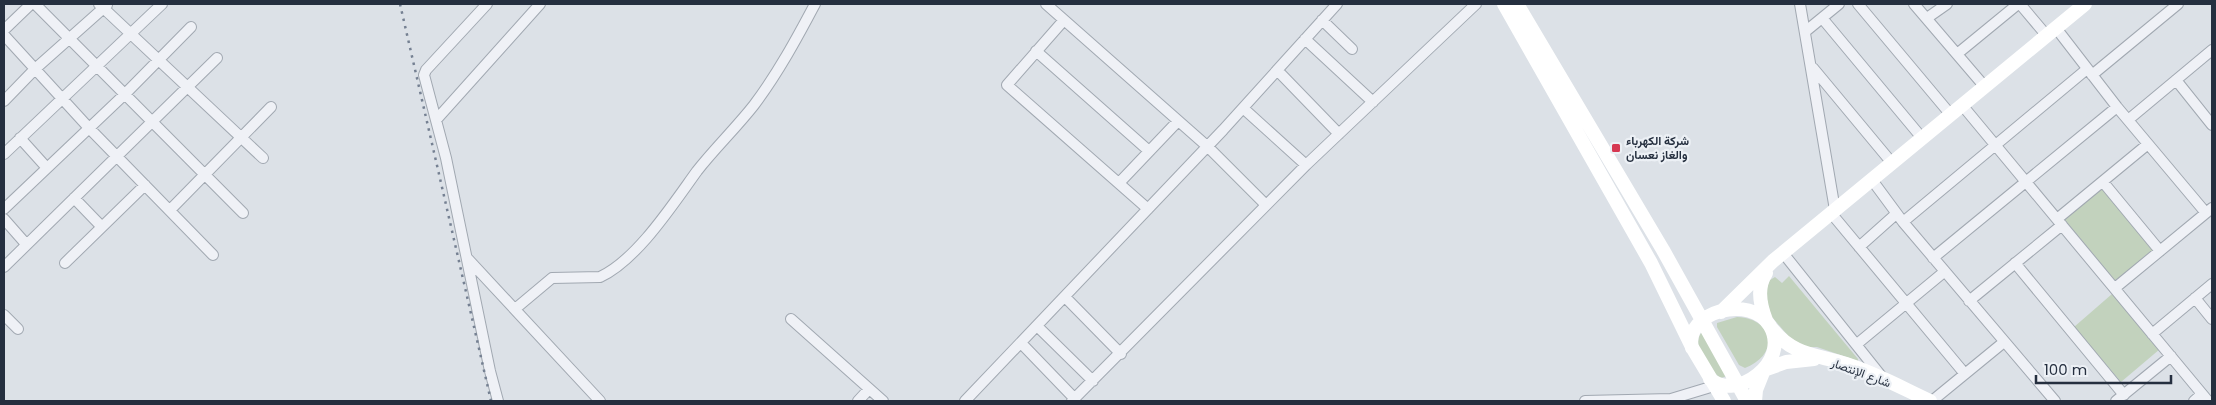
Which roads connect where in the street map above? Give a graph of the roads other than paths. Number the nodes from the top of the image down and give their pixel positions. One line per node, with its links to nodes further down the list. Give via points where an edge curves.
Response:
1 (31, 4): 26 (street)
2 (35, 4): 31 (street)
3 (162, 4): 29 (street)
4 (488, 4): 56 (street, via 425,71)
5 (540, 4): 56 (street)
6 (815, 4): 111 (street, via 758,99 635,250 600,277 549,279)
7 (1046, 4): 23 (street)
8 (1337, 4): 24 (street)
9 (1476, 4): 50 (street)
10 (1504, 4): 124 (main road, via 1651,264)
11 (1518, 4): 116 (main road)
12 (1800, 4): 27 (street)
13 (1839, 4): 21 (street)
14 (1858, 4): 55 (street)
15 (1914, 4): 22 (street)
16 (1947, 4): 22 (street)
17 (2019, 4): 28 (street); 36 (street)
18 (2085, 4): 28 (main road)
19 (2178, 4): 43 (street)
20 (104, 5): 29 (street); 31 (street)
21 (1822, 18): 27 (street); 65 (street)
22 (1926, 18): 36 (street)
23 (1064, 20): 35 (street); 58 (street)
24 (1322, 20): 32 (street); 33 (street)
25 (191, 27): 38 (street)
26 (4, 30)
27 (1806, 31): 40 (street)
28 (2052, 32): 43 (street); 45 (main road)
29 (131, 34): 38 (street); 39 (street)
30 (4, 35): 41 (street)
31 (70, 38): 39 (street); 41 (street)
32 (1305, 38): 42 (street); 50 (street)
33 (1352, 49)
34 (2212, 50): 44 (street)
35 (1036, 51): 69 (street); 80 (street, via 1007,85)
36 (1957, 54): 45 (street)
37 (217, 58): 46 (street)
38 (158, 60): 46 (street); 47 (street)
39 (98, 66): 47 (street); 48 (street)
40 (1811, 66): 73 (street); 88 (street)
41 (35, 69): 48 (street); 49 (street)
42 (1277, 70): 54 (street); 62 (street)
43 (2090, 72): 52 (street); 67 (street)
44 (2176, 80): 57 (street); 60 (street)
45 (1985, 86): 51 (main road)
46 (188, 88): 59 (street); 63 (street)
47 (125, 94): 59 (street); 61 (street)
48 (62, 99): 61 (street); 64 (street)
49 (4, 101)
50 (1372, 102): 62 (street)
51 (1962, 105): 55 (main road); 67 (street)
52 (2117, 106): 57 (street); 78 (street)
53 (271, 107): 63 (street)
54 (1243, 108): 68 (street); 74 (street)
55 (1951, 115): 65 (main road)
56 (436, 120): 99 (street)
57 (2128, 120): 66 (street)
58 (1178, 121): 68 (street); 69 (street)
59 (153, 122): 71 (street); 76 (street)
60 (2212, 125)
61 (89, 128): 71 (street); 75 (street)
62 (1339, 134): 74 (street)
63 (241, 137): 72 (street); 76 (street)
64 (20, 138): 70 (street); 75 (street)
65 (1922, 138): 73 (main road)
66 (2148, 144): 79 (street); 87 (street)
67 (1996, 145): 78 (street); 90 (street)
68 (1208, 147): 83 (street); 85 (street)
69 (1150, 151): 80 (street)
70 (4, 154)
71 (118, 157): 81 (street); 82 (street)
72 (263, 158)
73 (1892, 163): 77 (main road)
74 (1306, 165): 83 (street)
75 (47, 168): 84 (street)
76 (206, 176): 86 (street); 89 (street)
77 (1872, 180): 88 (main road); 90 (street)
78 (2026, 182): 92 (street); 100 (street)
79 (2103, 182): 92 (street); 96 (street)
80 (1118, 183): 85 (street)
81 (145, 185): 86 (street); 93 (street)
82 (74, 198): 93 (street); 94 (street)
83 (1266, 205): 125 (street)
84 (4, 209)
85 (1148, 209): 107 (street)
86 (170, 210): 97 (street)
87 (2209, 211): 96 (street)
88 (1833, 212): 95 (street); 98 (main road)
89 (243, 214)
90 (1900, 218): 95 (street); 100 (street)
91 (4, 219): 94 (street)
92 (2060, 222): 102 (street); 106 (street)
93 (102, 227): 101 (street)
94 (26, 244): 103 (street)
95 (1859, 247): 110 (street)
96 (2160, 251): 106 (street)
97 (213, 255)
98 (1778, 257): 112 (main road); 117 (main road, via 1760,288 1760,304); 123 (street)
99 (467, 258): 111 (street); 138 (street)
100 (1933, 258): 104 (street)
101 (65, 263)
102 (2015, 263): 109 (street); 135 (street)
103 (4, 267)
104 (1944, 272): 109 (street); 110 (street)
105 (2212, 284): 108 (street)
106 (2114, 288): 120 (street)
107 (1065, 297): 118 (street); 125 (street)
108 (2195, 298): 115 (street); 120 (street)
109 (1970, 301): 121 (street)
110 (1906, 303): 123 (street); 129 (street)
111 (514, 309): 139 (street)
112 (1721, 312): 116 (main road); 117 (main road, via 1734,308 1748,309)
113 (4, 315): 119 (street)
114 (791, 319): 134 (street)
115 (2212, 319)
116 (1702, 321): 124 (main road, via 1692,333); 133 (main road)
117 (1768, 323): 127 (main road, via 1786,344); 128 (main road, via 1775,347)
118 (1037, 326): 122 (street); 131 (street)
119 (18, 329)
120 (2152, 334): 126 (street)
121 (2004, 342): 129 (street); 148 (street)
122 (1021, 343): 137 (street); 142 (street)
123 (1857, 344): 130 (street)
124 (1693, 349): 132 (main road)
125 (1121, 354): 131 (street)
126 (2171, 356): 135 (street); 136 (street)
127 (1820, 358): 128 (main road, via 1786,362); 130 (main road, شارع الإنتصار, via 1846,364)
128 (1764, 370): 133 (main road); 146 (main road)
129 (1965, 374): 147 (street)
130 (1885, 380): 147 (main road, شارع الإنتصار)
131 (1093, 381): 137 (street)
132 (1711, 381): 133 (main road, via 1720,386); 143 (street, via 1671,399); 144 (main road)
133 (1738, 384): 145 (main road)
134 (869, 389): 140 (street); 141 (street)
135 (2120, 398)
136 (2205, 398): 149 (street)
137 (1074, 400)
138 (498, 401)
139 (600, 401)
140 (858, 401)
141 (883, 401)
142 (965, 401)
143 (1585, 401)
144 (1724, 401)
145 (1747, 401)
146 (1755, 401)
147 (1931, 401)
148 (2055, 401)
149 (2194, 401)

